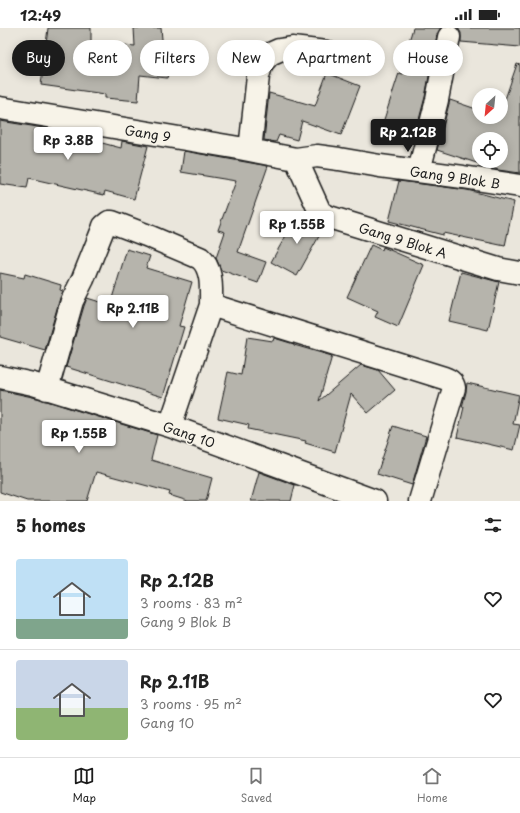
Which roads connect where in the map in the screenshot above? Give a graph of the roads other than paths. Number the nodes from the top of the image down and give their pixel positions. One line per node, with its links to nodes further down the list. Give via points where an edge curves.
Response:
1 (449, 37): 6 (street, via 437,100)
2 (283, 49): 4 (street, via 270,54 262,63 258,76)
3 (0, 108): 4 (street, Gang 9)
4 (250, 150): 5 (street, Gang 9)
5 (296, 159): 6 (street, Gang 9 Blok B, via 317,156); 8 (street, Gang 9 Blok A, via 320,212 329,217 498,269)
6 (419, 171): 7 (street, Gang 9 Blok B)
7 (520, 186)
8 (520, 273)
9 (211, 305): 11 (street, via 209,271 200,258 109,222 104,226 84,279 72,301); 12 (street); 14 (street, via 452,382 454,388)
10 (0, 377): 11 (street, Gang 10)
11 (47, 389): 12 (street, Gang 10)
12 (170, 426): 13 (street, Gang 10)
13 (375, 501)
14 (420, 501)

